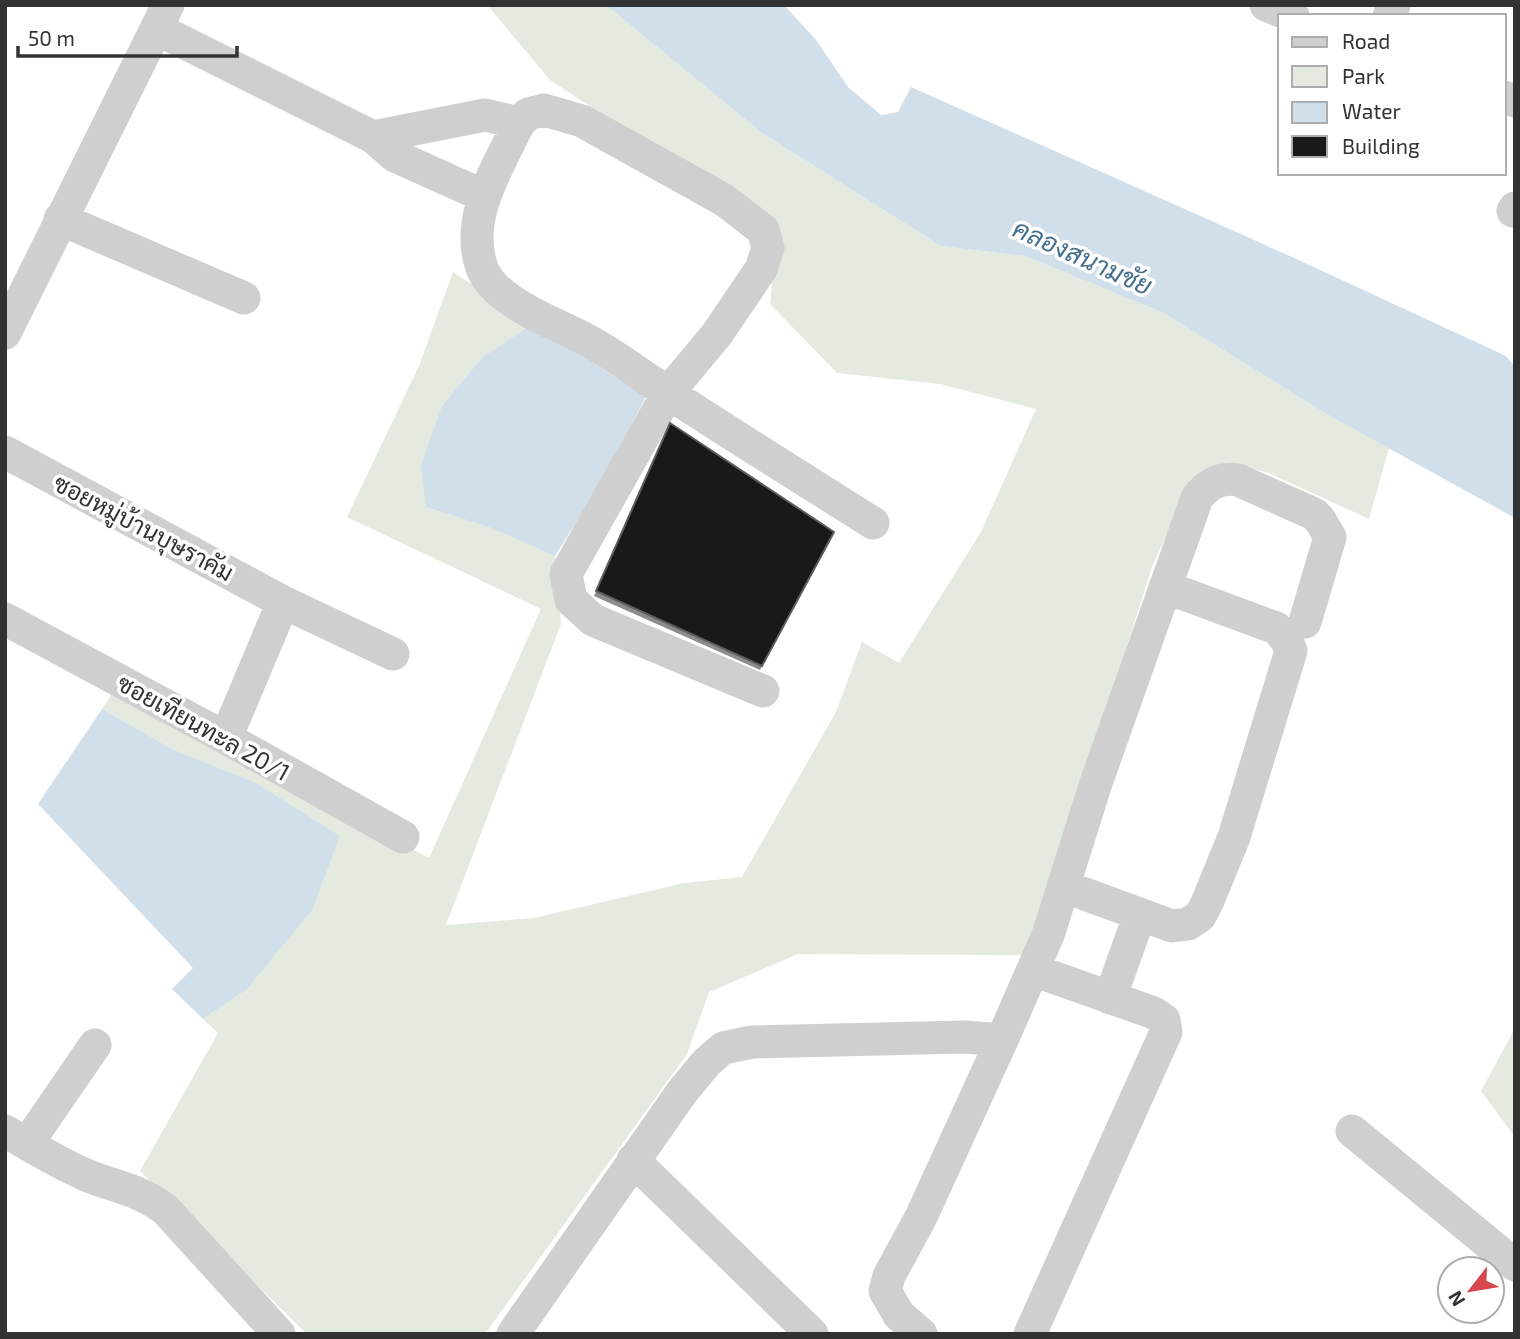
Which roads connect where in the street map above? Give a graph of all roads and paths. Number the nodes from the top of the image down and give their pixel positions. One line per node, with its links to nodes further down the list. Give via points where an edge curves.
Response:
1 (1266, 5): 2 (street)
2 (1288, 14)
3 (162, 17): 5 (street); 7 (street)
4 (519, 123): 5 (street, via 485,115); 6 (street); 10 (street, via 528,114 544,110 582,121 724,200 762,230 768,248 761,269)
5 (373, 137): 6 (street, via 395,156)
6 (484, 196): 10 (street, via 478,252 496,289 605,349)
7 (60, 219): 8 (street); 9 (street)
8 (244, 298)
9 (5, 333)
10 (668, 393): 12 (street); 18 (street, via 566,574 571,600 593,620)
11 (5, 452): 14 (street, ซอยหมู่บ้านบุษราคัม)
12 (873, 523)
13 (1165, 587): 16 (street, via 1197,498 1215,482 1238,480 1314,514 1330,537); 21 (street); 22 (street, via 1276,628 1291,651 1234,838 1208,903 1188,924 1172,926)
14 (283, 602): 17 (street, ซอยหมู่บ้านบุษราคัม); 19 (street)
15 (5, 619): 19 (street, ซอยเทียนทะล 20/1)
16 (1305, 622)
17 (393, 654)
18 (763, 691)
19 (226, 738): 20 (street, ซอยเทียนทะล 20/1)
20 (402, 836)
21 (1063, 886): 22 (street); 23 (street)
22 (1140, 914): 24 (street)
23 (1033, 970): 24 (street); 25 (street)
24 (1110, 998): 35 (street, via 1154,1013 1164,1020 1166,1032)
25 (1002, 1040): 29 (street, via 752,1042 723,1048 682,1092); 34 (street, via 889,1276 885,1291 899,1315)
26 (95, 1045): 28 (street)
27 (1352, 1131): 30 (street)
28 (16, 1138): 31 (street, via 89,1176 147,1196 165,1209)
29 (633, 1160): 32 (street); 33 (street)
30 (1515, 1265)
31 (279, 1334)
32 (513, 1334)
33 (812, 1334)
34 (921, 1334)
35 (1031, 1334)

